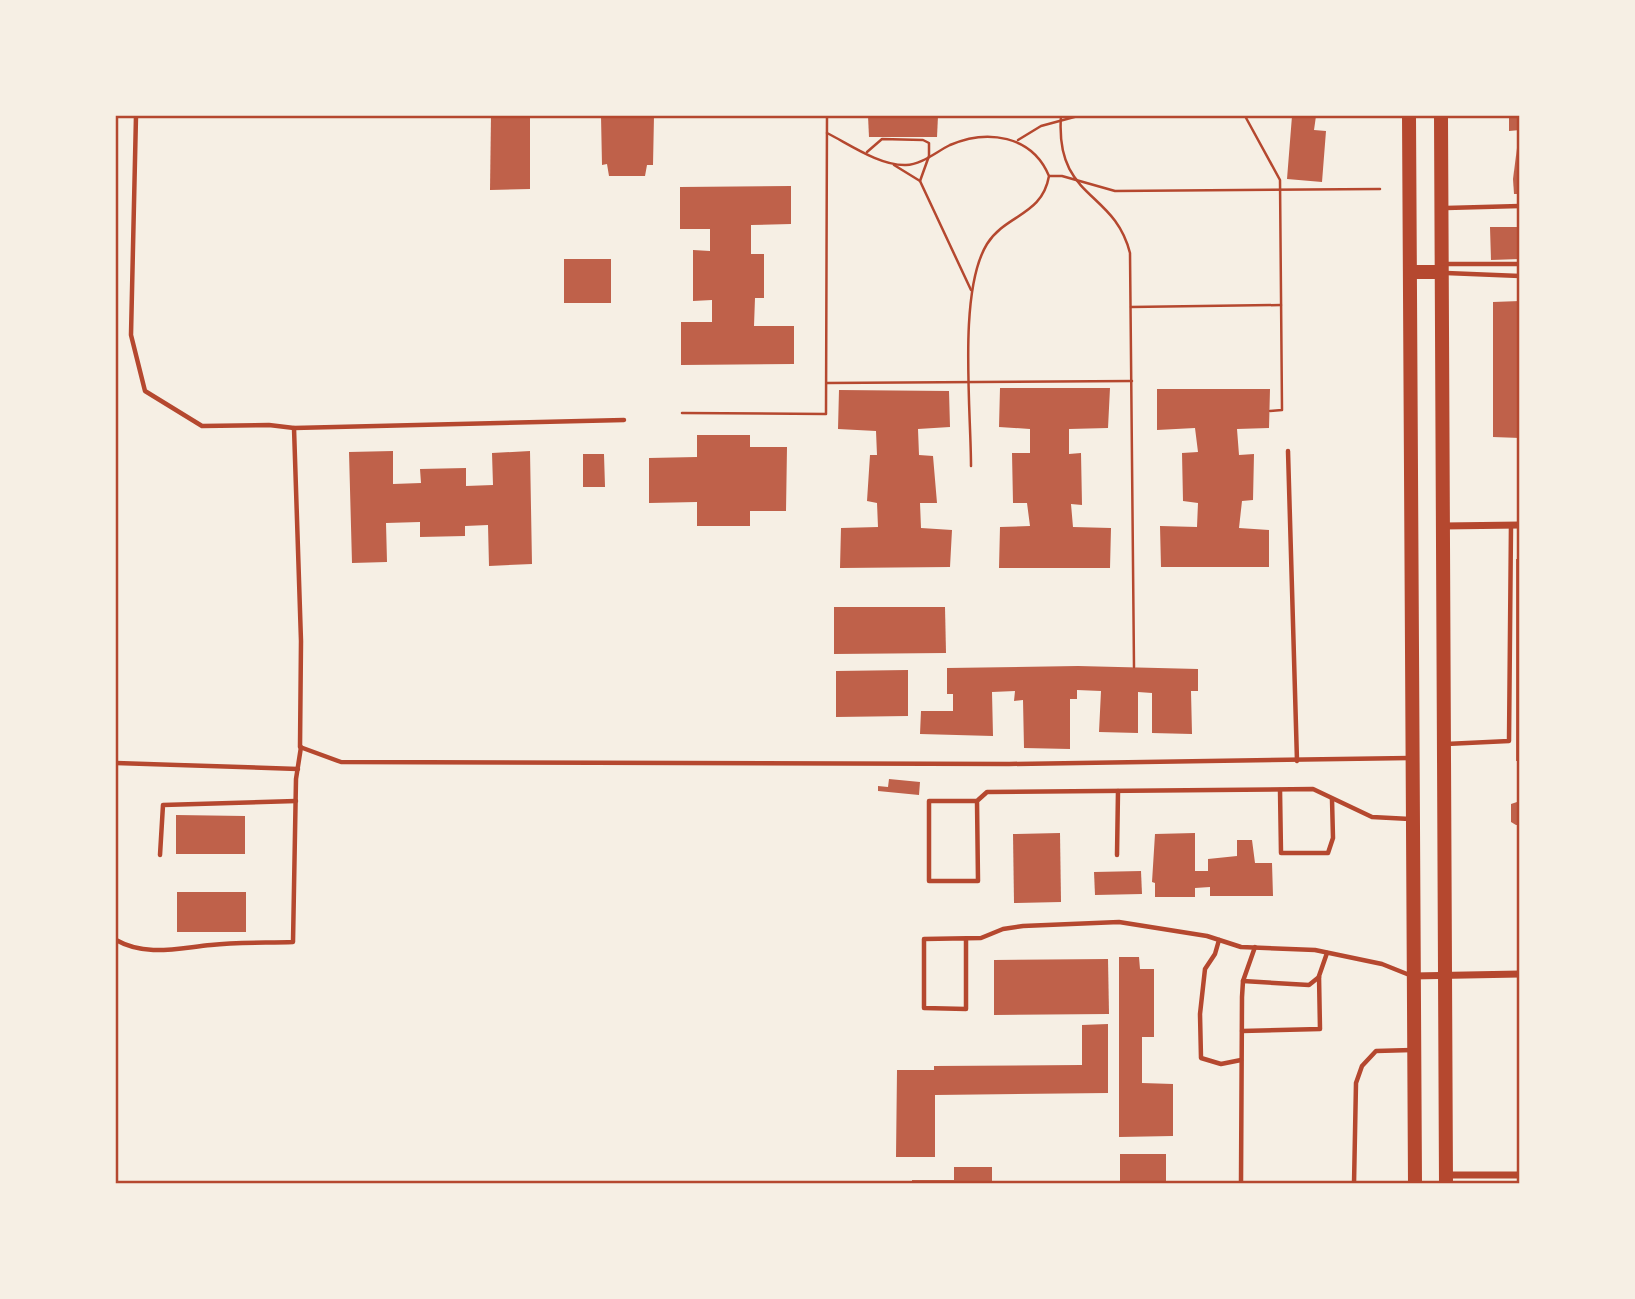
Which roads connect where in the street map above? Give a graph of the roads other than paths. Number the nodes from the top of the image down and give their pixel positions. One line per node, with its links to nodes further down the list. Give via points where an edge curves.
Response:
1 (136, 116): 11 (lane, via 131,335 145,391 202,426)
2 (1409, 116): 8 (main road)
3 (1441, 116): 5 (main road)
4 (1520, 206): 5 (lane)
5 (1441, 208): 7 (main road)
6 (1520, 264): 7 (lane)
7 (1441, 268): 8 (main road); 9 (lane, via 1461,276); 13 (main road)
8 (1410, 272): 17 (main road)
9 (1520, 276)
10 (624, 420): 11 (lane)
11 (294, 428): 16 (lane)
12 (1288, 451): 18 (lane)
13 (1443, 526): 14 (street); 15 (main road)
14 (1515, 526): 15 (lane, via 1509,741)
15 (1443, 744): 34 (main road)
16 (301, 747): 18 (lane, via 341,762); 20 (lane)
17 (1411, 758): 18 (lane); 26 (main road)
18 (1297, 761)
19 (116, 763): 20 (lane)
20 (298, 769): 24 (lane)
21 (1280, 790): 22 (lane); 23 (lane, via 1313,789); 23 (lane, via 1281,853 1289,855 1328,853 1333,838)
22 (1118, 791): 25 (lane, via 987,792); 28 (lane)
23 (1332, 799): 26 (lane, via 1372,817)
24 (296, 800): 27 (lane, via 163,805); 30 (lane, via 293,942 161,952)
25 (977, 801): 25 (lane, via 929,802 929,881 978,881)
26 (1411, 819): 37 (main road)
27 (160, 855)
28 (1117, 855)
29 (966, 939): 29 (lane, via 966,1009 924,1008 924,939); 31 (lane, via 1023,926 1119,922)
30 (116, 940)
31 (1219, 940): 32 (lane); 41 (lane, via 1205,970 1200,1058 1221,1065)
32 (1255, 947): 33 (lane); 38 (lane)
33 (1327, 953): 36 (lane); 37 (lane, via 1382,964)
34 (1445, 974): 35 (street); 37 (street); 43 (main road)
35 (1520, 974)
36 (1319, 976): 38 (lane, via 1308,985); 39 (lane, via 1320,1029)
37 (1412, 976): 40 (main road)
38 (1243, 981): 39 (lane)
39 (1242, 1031): 41 (lane)
40 (1413, 1050): 45 (lane, via 1376,1051 1362,1066 1356,1083); 46 (main road)
41 (1241, 1060): 44 (lane)
42 (1520, 1175): 43 (street)
43 (1446, 1179)
44 (1241, 1184)
45 (1354, 1184)
46 (1415, 1184)

